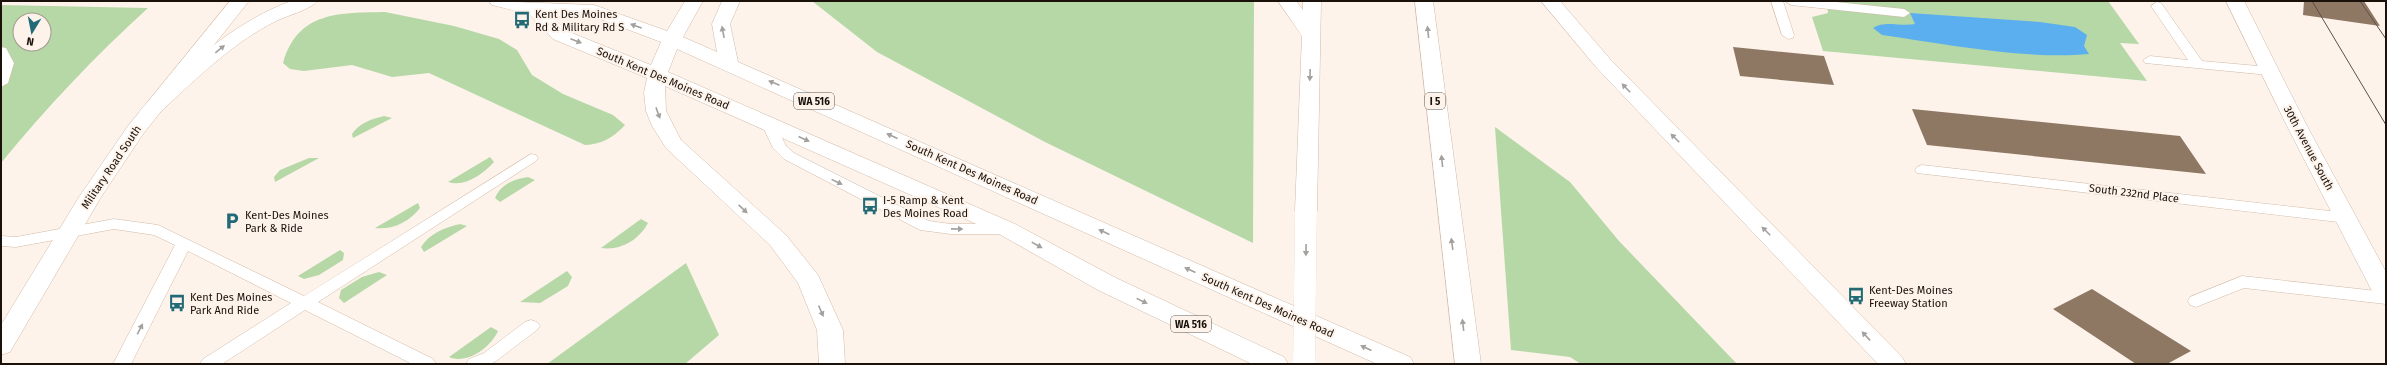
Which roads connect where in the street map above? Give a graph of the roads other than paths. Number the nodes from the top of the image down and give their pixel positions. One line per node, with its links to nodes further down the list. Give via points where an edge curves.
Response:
1 (240, 1): 26 (main road, Military Road South)
2 (308, 1): 26 (main road, one-way to 2, via 204,61 235,37 265,18)
3 (498, 1): 14 (main road, South Kent Des Moines Road / WA 516)
4 (694, 1): 18 (main road)
5 (731, 1): 21 (main road, one-way to 5, via 721,24)
6 (1287, 1): 17 (main road)
7 (1312, 1): 17 (main road)
8 (1424, 1): 48 (main road, I 5, one-way to 8)
9 (1550, 1): 49 (main road, one-way to 9, via 1613,74)
10 (1777, 1): 16 (lane)
11 (1791, 1): 15 (lane)
12 (2234, 1): 23 (main road, 30th Avenue South)
13 (2157, 6): 22 (lane)
14 (535, 10): 18 (main road, South Kent Des Moines Road / WA 516, one-way to 14, via 594,11); 24 (main road, South Kent Des Moines Road / WA 516, one-way to 24, via 560,35)
15 (1904, 13)
16 (1788, 35)
17 (1311, 36): 46 (main road, one-way to 46, bridge)
18 (673, 40): 21 (main road, South Kent Des Moines Road / WA 516); 24 (main road)
19 (1, 51): 25 (lane, via 6,63)
20 (2150, 60): 22 (lane)
21 (729, 64): 47 (main road, South Kent Des Moines Road / WA 516, one-way to 21)
22 (2198, 64): 23 (lane)
23 (2269, 71): 30 (main road, 30th Avenue South)
24 (657, 75): 27 (main road, South Kent Des Moines Road / WA 516); 44 (main road, one-way to 44, via 655,105 663,129 673,144 778,240 809,281 830,330)
25 (1, 83)
26 (150, 112): 32 (main road, Military Road South, via 124,147)
27 (768, 123): 31 (main road, South Kent Des Moines Road / WA 516, one-way to 31); 31 (lane, one-way to 31, via 780,148 789,156 926,226 951,229)
28 (531, 158): 37 (lane)
29 (1922, 170): 30 (lane, South 232nd Place)
30 (2347, 218): 35 (main road, 30th Avenue South)
31 (1007, 229): 45 (main road, South Kent Des Moines Road / WA 516, one-way to 45, via 1107,284)
32 (70, 231): 33 (lane, via 16,242); 34 (lane, via 114,224 158,230); 39 (main road, Military Road South)
33 (1, 241)
34 (184, 243): 37 (lane); 40 (lane, one-way to 34)
35 (2386, 296): 36 (lane, via 2242,282)
36 (2196, 301)
37 (304, 303): 41 (lane); 42 (lane)
38 (531, 326): 43 (lane, via 490,357)
39 (1, 346)
40 (122, 364)
41 (209, 364)
42 (427, 364)
43 (475, 364)
44 (832, 364)
45 (1275, 364)
46 (1304, 364)
47 (1401, 364)
48 (1468, 364)
49 (1893, 364)

